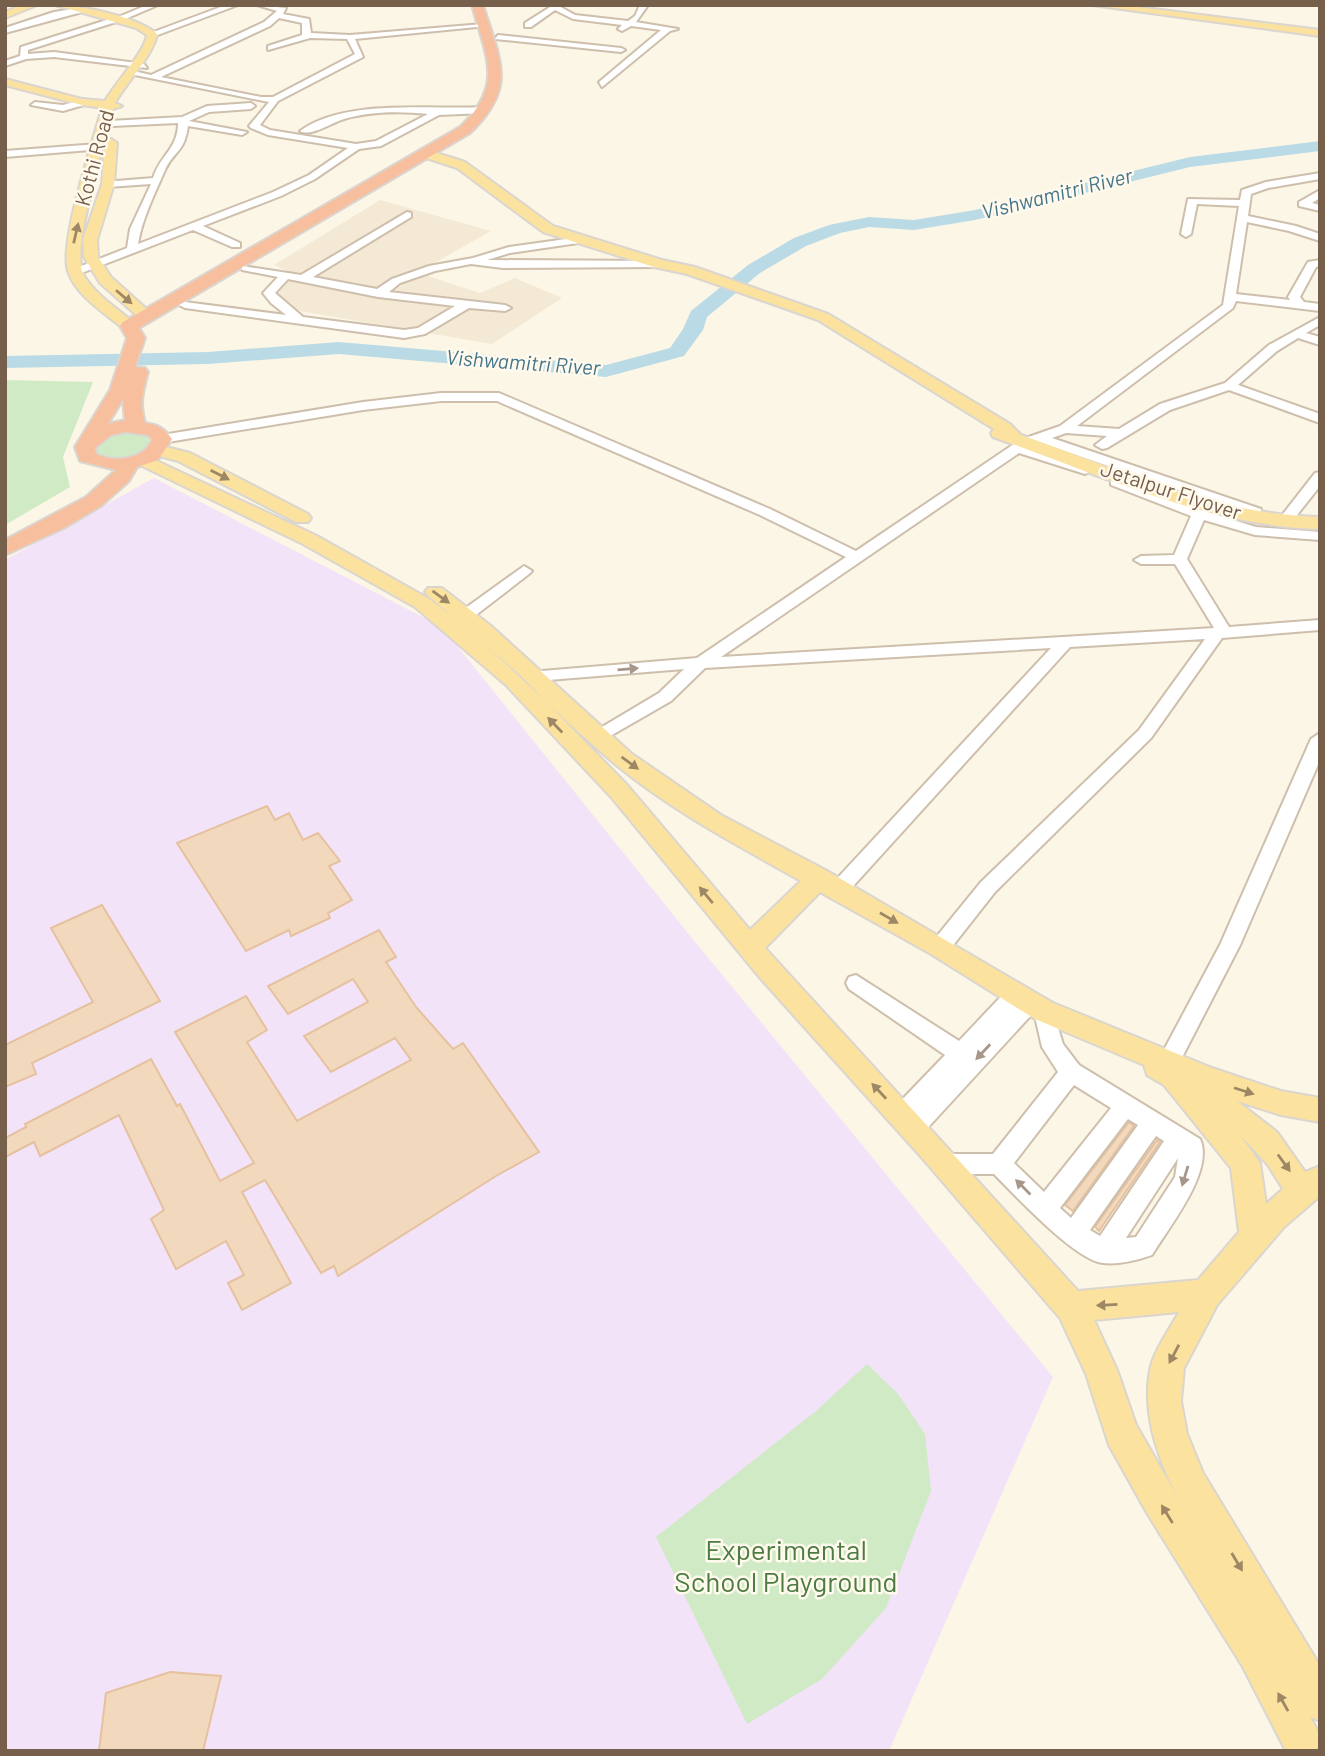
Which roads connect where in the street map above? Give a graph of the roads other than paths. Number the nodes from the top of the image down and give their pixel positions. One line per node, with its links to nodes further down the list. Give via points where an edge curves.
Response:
1 (23, 5): 14 (main road)
2 (32, 5): 14 (main road)
3 (60, 5): 13 (main road)
4 (154, 5): 16 (street)
5 (234, 5): 22 (street)
6 (261, 5): 15 (street, via 283,10)
7 (478, 5): 19 (highway)
8 (489, 5): 26 (highway)
9 (644, 5): 17 (street)
10 (1097, 5): 21 (main road)
11 (1129, 5): 21 (main road)
12 (552, 6): 17 (street, via 573,17); 18 (street)
13 (77, 8): 16 (main road); 20 (street)
14 (5, 13)
15 (277, 15): 24 (street, via 306,21 306,35); 34 (street, via 267,24)
16 (116, 19): 22 (main road); 31 (street, via 42,41 24,49)
17 (628, 24): 23 (street); 36 (street, via 671,29)
18 (528, 25)
19 (483, 26): 25 (street); 42 (highway, via 496,78)
20 (5, 31)
21 (1320, 31)
22 (156, 32): 33 (main road, Kothi Road)
23 (617, 32)
24 (310, 35): 25 (street); 29 (street)
25 (351, 37): 40 (street, via 360,55)
26 (498, 37): 28 (street); 50 (highway, via 508,90 486,123)
27 (606, 39): 28 (street)
28 (595, 47): 30 (street)
29 (271, 48)
30 (621, 50)
31 (24, 57): 32 (street); 33 (street, via 52,53)
32 (5, 64)
33 (137, 70): 34 (street); 39 (main road, Kothi Road)
34 (152, 78): 40 (street)
35 (6, 83): 37 (main road)
36 (602, 84)
37 (65, 97): 38 (main road); 39 (main road)
38 (84, 102): 39 (main road); 41 (street, via 64,108)
39 (114, 103): 45 (main road, Kothi Road); 48 (main road, Kothi Road)
40 (273, 103): 44 (street, via 207,109); 49 (street, via 254,126)
41 (36, 105)
42 (485, 110): 43 (street); 50 (highway)
43 (437, 112): 46 (street, via 379,109); 49 (street, via 378,144)
44 (183, 121): 45 (street); 47 (street); 54 (street, via 181,143 161,168)
45 (112, 123): 48 (main road, Kothi Road)
46 (305, 131)
47 (242, 132)
48 (105, 144): 51 (street); 55 (main road, Kothi Road); 74 (main road, Kothi Road, one-way to 48, via 73,244)
49 (356, 147): 60 (street, via 277,194)
50 (434, 151): 64 (main road, via 461,165 537,224); 72 (highway); 73 (main road, via 464,156 548,218); 86 (highway)
51 (5, 152)
52 (1320, 176): 53 (street)
53 (1295, 180): 56 (street); 58 (street, via 1246,192)
54 (157, 181): 55 (street); 66 (street, via 135,229)
55 (108, 184): 70 (main road, Kothi Road, via 90,240)
56 (1320, 192): 57 (street, via 1303,204)
57 (1320, 208)
58 (1243, 209): 61 (street); 62 (street, via 1192,201); 63 (street); 78 (street)
59 (407, 215): 76 (street)
60 (193, 226): 65 (street); 66 (street)
61 (1320, 228)
62 (1186, 234)
63 (1320, 239)
64 (582, 240): 68 (street, via 509,250); 71 (main road)
65 (236, 245)
66 (132, 248): 70 (street)
67 (1320, 251): 69 (street)
68 (471, 261): 71 (street); 77 (street, via 396,281)
69 (1316, 263): 81 (street, via 1294,298)
70 (95, 264): 74 (street); 86 (main road, one-way to 86)
71 (662, 264): 73 (main road)
72 (246, 268): 75 (street); 80 (highway)
73 (685, 269): 95 (main road, Jetalpur Flyover, via 793,307 802,321 993,432)
74 (75, 272): 86 (main road, via 89,292)
75 (285, 276): 76 (street); 85 (street, via 270,293 271,298)
76 (302, 279): 77 (street)
77 (378, 294): 79 (street)
78 (1231, 297): 81 (street); 93 (street, via 1229,306)
79 (467, 304): 82 (street); 85 (street, via 412,334)
80 (185, 305): 85 (street); 86 (highway)
81 (1300, 305): 83 (street)
82 (505, 308)
83 (1320, 309)
84 (1320, 320): 87 (street)
85 (301, 321)
86 (144, 329): 90 (highway)
87 (1296, 334): 88 (street); 89 (street)
88 (1320, 341)
89 (1228, 386): 91 (street); 94 (street, via 1165,407)
90 (126, 389): 92 (highway); 97 (highway)
91 (1320, 419)
92 (137, 426): 97 (highway, via 104,432); 98 (highway, via 154,430)
93 (1065, 429): 94 (street); 95 (street)
94 (1119, 433): 96 (street)
95 (1025, 442): 100 (street); 101 (street, via 1232,506); 102 (main road, Jetalpur Flyover, via 1217,510 1282,522); 106 (street)
96 (1102, 445)
97 (91, 451): 98 (highway, via 104,464); 103 (highway, via 95,478 88,488)
98 (148, 453): 105 (highway, via 106,493); 106 (street, via 363,406 441,397 499,397); 110 (main road, one-way to 110, via 184,457 281,506 403,573); 119 (main road, one-way to 98, via 620,792 513,680 445,620 344,557)
99 (1320, 476): 101 (street)
100 (1199, 514): 104 (street, via 1255,531); 107 (street)
101 (1288, 517): 102 (street)
102 (1320, 521)
103 (5, 532)
104 (1320, 536)
105 (5, 549)
106 (855, 556): 114 (street)
107 (1180, 559): 108 (street); 112 (street)
108 (1140, 560)
109 (524, 571): 110 (street)
110 (466, 615): 115 (main road)
111 (1320, 625): 112 (street)
112 (1221, 633): 113 (street); 120 (street, via 1145,734 988,887)
113 (1068, 640): 114 (street); 118 (street)
114 (701, 663): 115 (street, one-way to 114); 116 (street, via 664,697)
115 (536, 676): 116 (main road)
116 (598, 737): 118 (main road, one-way to 118, via 713,821)
117 (1320, 739): 124 (street)
118 (829, 884): 119 (main road, via 774,920); 120 (main road, one-way to 120)
119 (750, 947): 128 (main road, one-way to 119)
120 (940, 947): 122 (main road)
121 (856, 983): 123 (street)
122 (1030, 1002): 123 (street); 124 (main road); 125 (street); 128 (street, one-way to 128)
123 (960, 1053): 128 (street)
124 (1171, 1070): 127 (main road, one-way to 127, via 1280,1104); 132 (main road, one-way to 132, via 1236,1113); 135 (main road, via 1245,1163)
125 (1071, 1072): 126 (street); 131 (street)
126 (1126, 1105): 129 (street); 133 (street)
127 (1315, 1110)
128 (908, 1122): 130 (main road)
129 (1153, 1122): 134 (street); 134 (street, one-way to 134, via 1179,1138 1104,1252)
130 (946, 1164): 131 (street); 137 (main road)
131 (999, 1164): 133 (street, one-way to 131)
132 (1310, 1185): 135 (main road)
133 (1045, 1209): 134 (street)
134 (1073, 1234)
135 (1255, 1237): 136 (main road)
136 (1206, 1294): 137 (main road, one-way to 137); 138 (main road, one-way to 138, via 1168,1365 1164,1401 1170,1434 1190,1485)
137 (1071, 1307): 139 (main road, one-way to 137, via 1256,1654 1121,1433 1101,1370)
138 (1320, 1702)
139 (1307, 1751)

